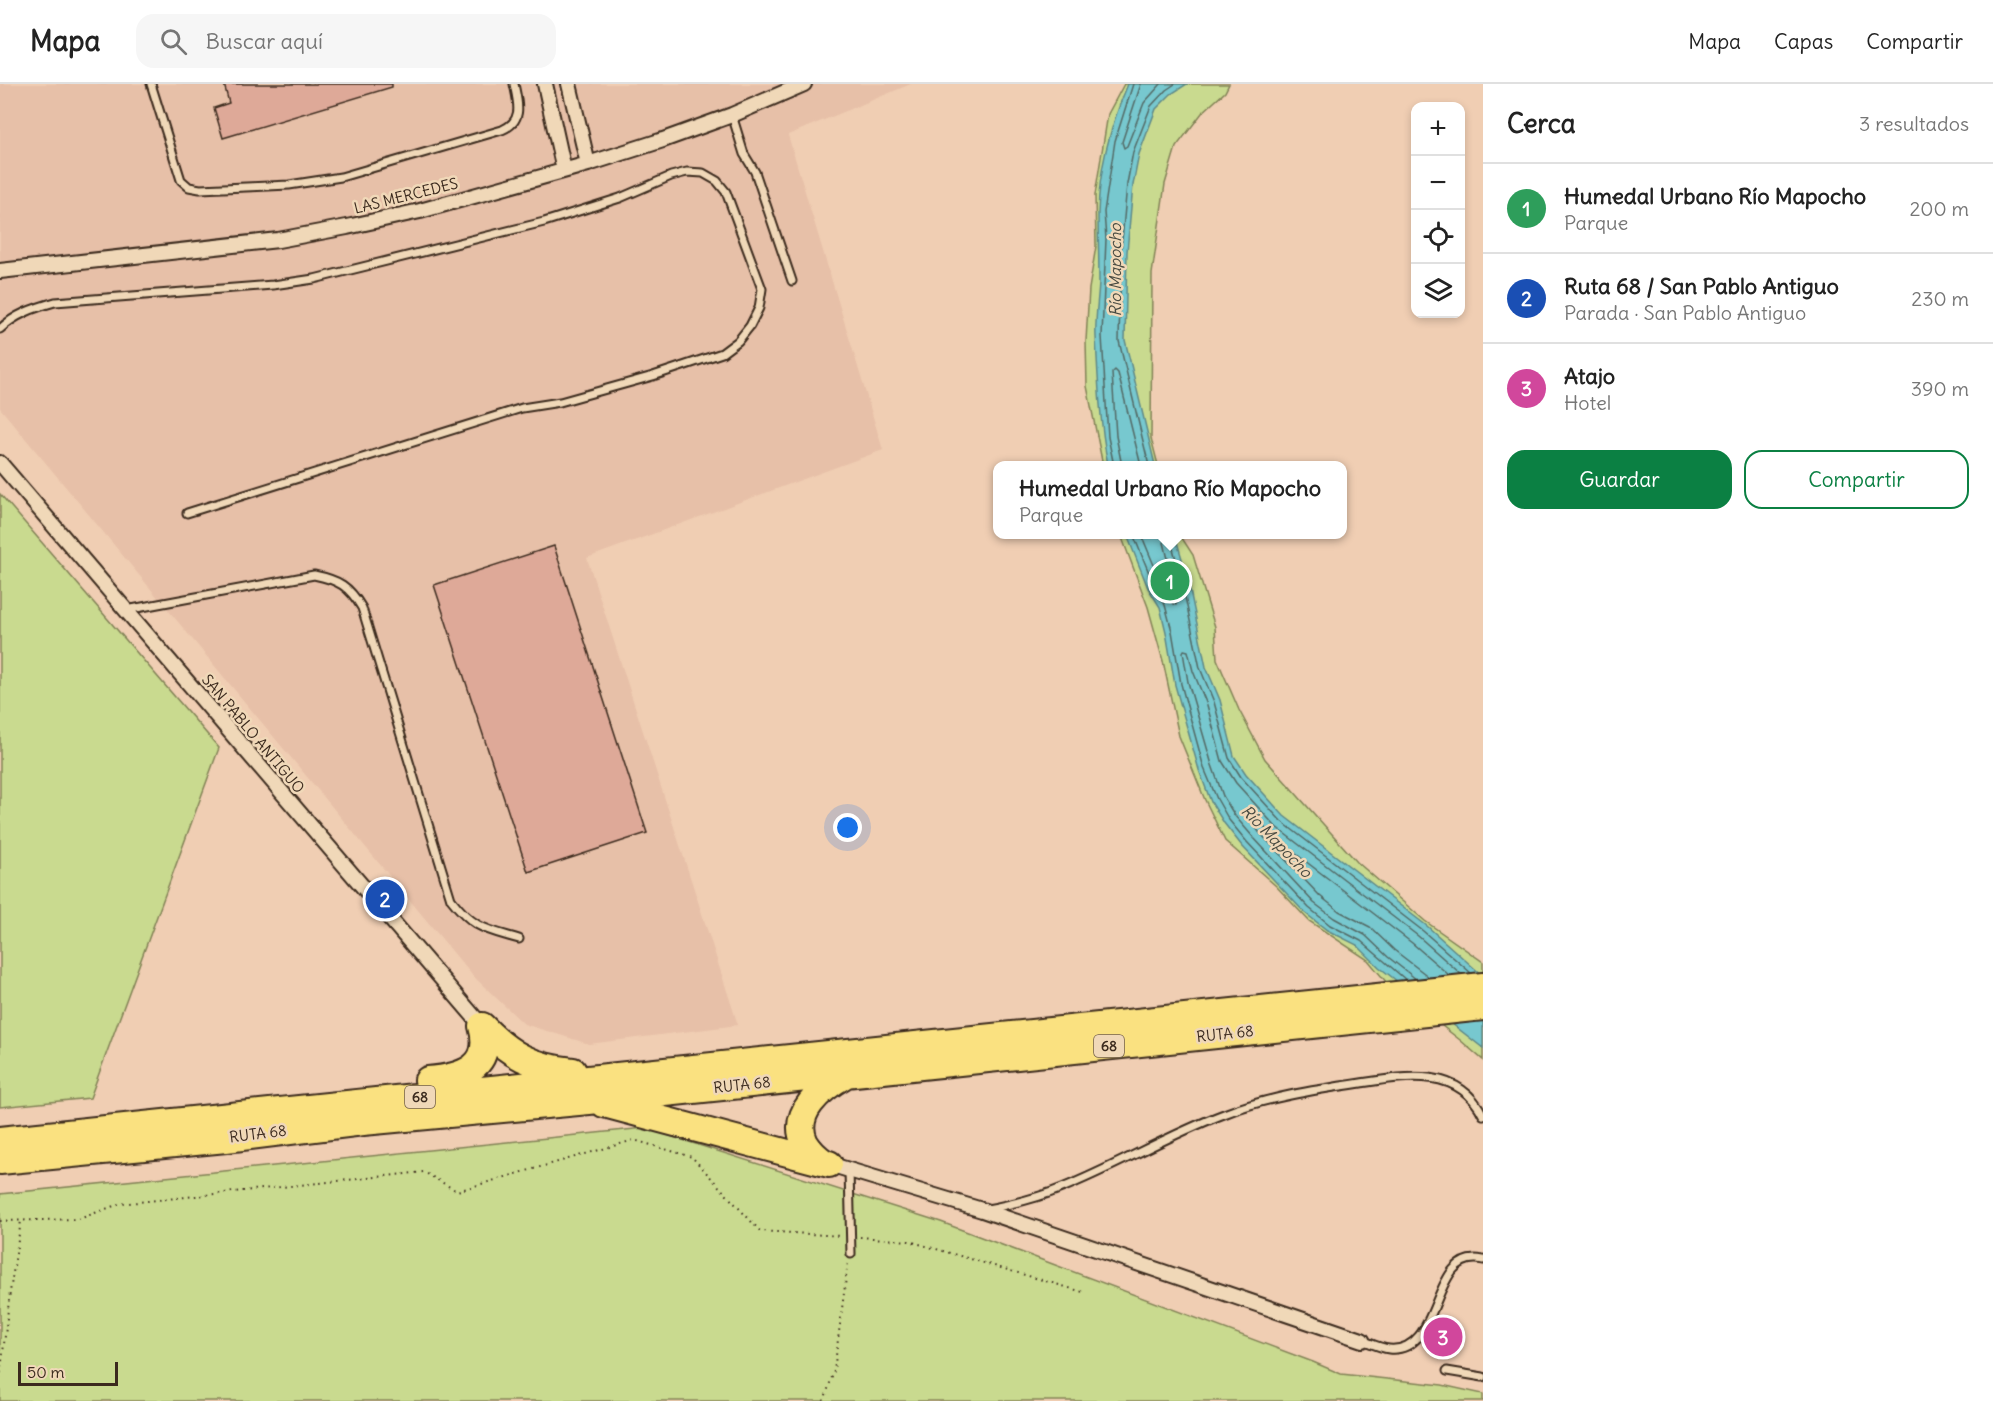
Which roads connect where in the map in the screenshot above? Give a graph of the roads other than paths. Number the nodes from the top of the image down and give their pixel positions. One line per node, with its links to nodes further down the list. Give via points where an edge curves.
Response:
1 (151, 84): 2 (lane, via 181,180 194,189 333,179 502,130 518,115)
2 (514, 84)
3 (545, 84): 8 (street)
4 (569, 84): 7 (street)
5 (804, 84): 6 (street, LAS MERCEDES)
6 (732, 115): 7 (street, LAS MERCEDES); 10 (lane)
7 (588, 164): 8 (street, LAS MERCEDES)
8 (564, 170): 9 (street, LAS MERCEDES, via 420,211 278,240)
9 (0, 271)
10 (792, 281)
11 (0, 329): 13 (lane, via 31,309 55,302 314,279 544,222 687,172 703,173 726,192 762,289 759,308 750,326 722,353 560,402 522,408)
12 (0, 463): 14 (street, SAN PABLO ANTIGUO)
13 (187, 513)
14 (126, 610): 15 (lane, via 314,575 335,580 353,592 363,608 451,899 462,914 481,928); 18 (street, SAN PABLO ANTIGUO)
15 (519, 939)
16 (1483, 986): 20 (highway, RUTA 68 / 68)
17 (1483, 1007): 19 (highway, RUTA 68 / 68)
18 (482, 1026): 20 (highway, via 508,1050 530,1062 555,1070); 23 (highway, via 481,1057 462,1075 287,1096 242,1108)
19 (848, 1073): 21 (highway, RUTA 68 / 68); 26 (highway, via 815,1097 802,1119 802,1136 809,1149 821,1160)
20 (621, 1075): 23 (highway, RUTA 68 / 68)
21 (589, 1101): 23 (highway, RUTA 68 / 68, via 352,1123); 26 (highway)
22 (1483, 1115): 28 (lane, via 1465,1093 1425,1077 1401,1077 1295,1094 1216,1117 1044,1195)
23 (223, 1128): 24 (highway, RUTA 68 / 68); 25 (highway, RUTA 68 / 68); 27 (highway, via 204,1148 167,1159)
24 (0, 1140)
25 (0, 1161)
26 (839, 1167): 28 (street); 29 (lane)
27 (0, 1178)
28 (982, 1210): 31 (street)
29 (851, 1254)
30 (1483, 1260): 31 (lane, via 1466,1260 1456,1266 1424,1329 1413,1341 1388,1349)
31 (1362, 1340)
32 (1447, 1371): 33 (lane)
33 (1483, 1377)

